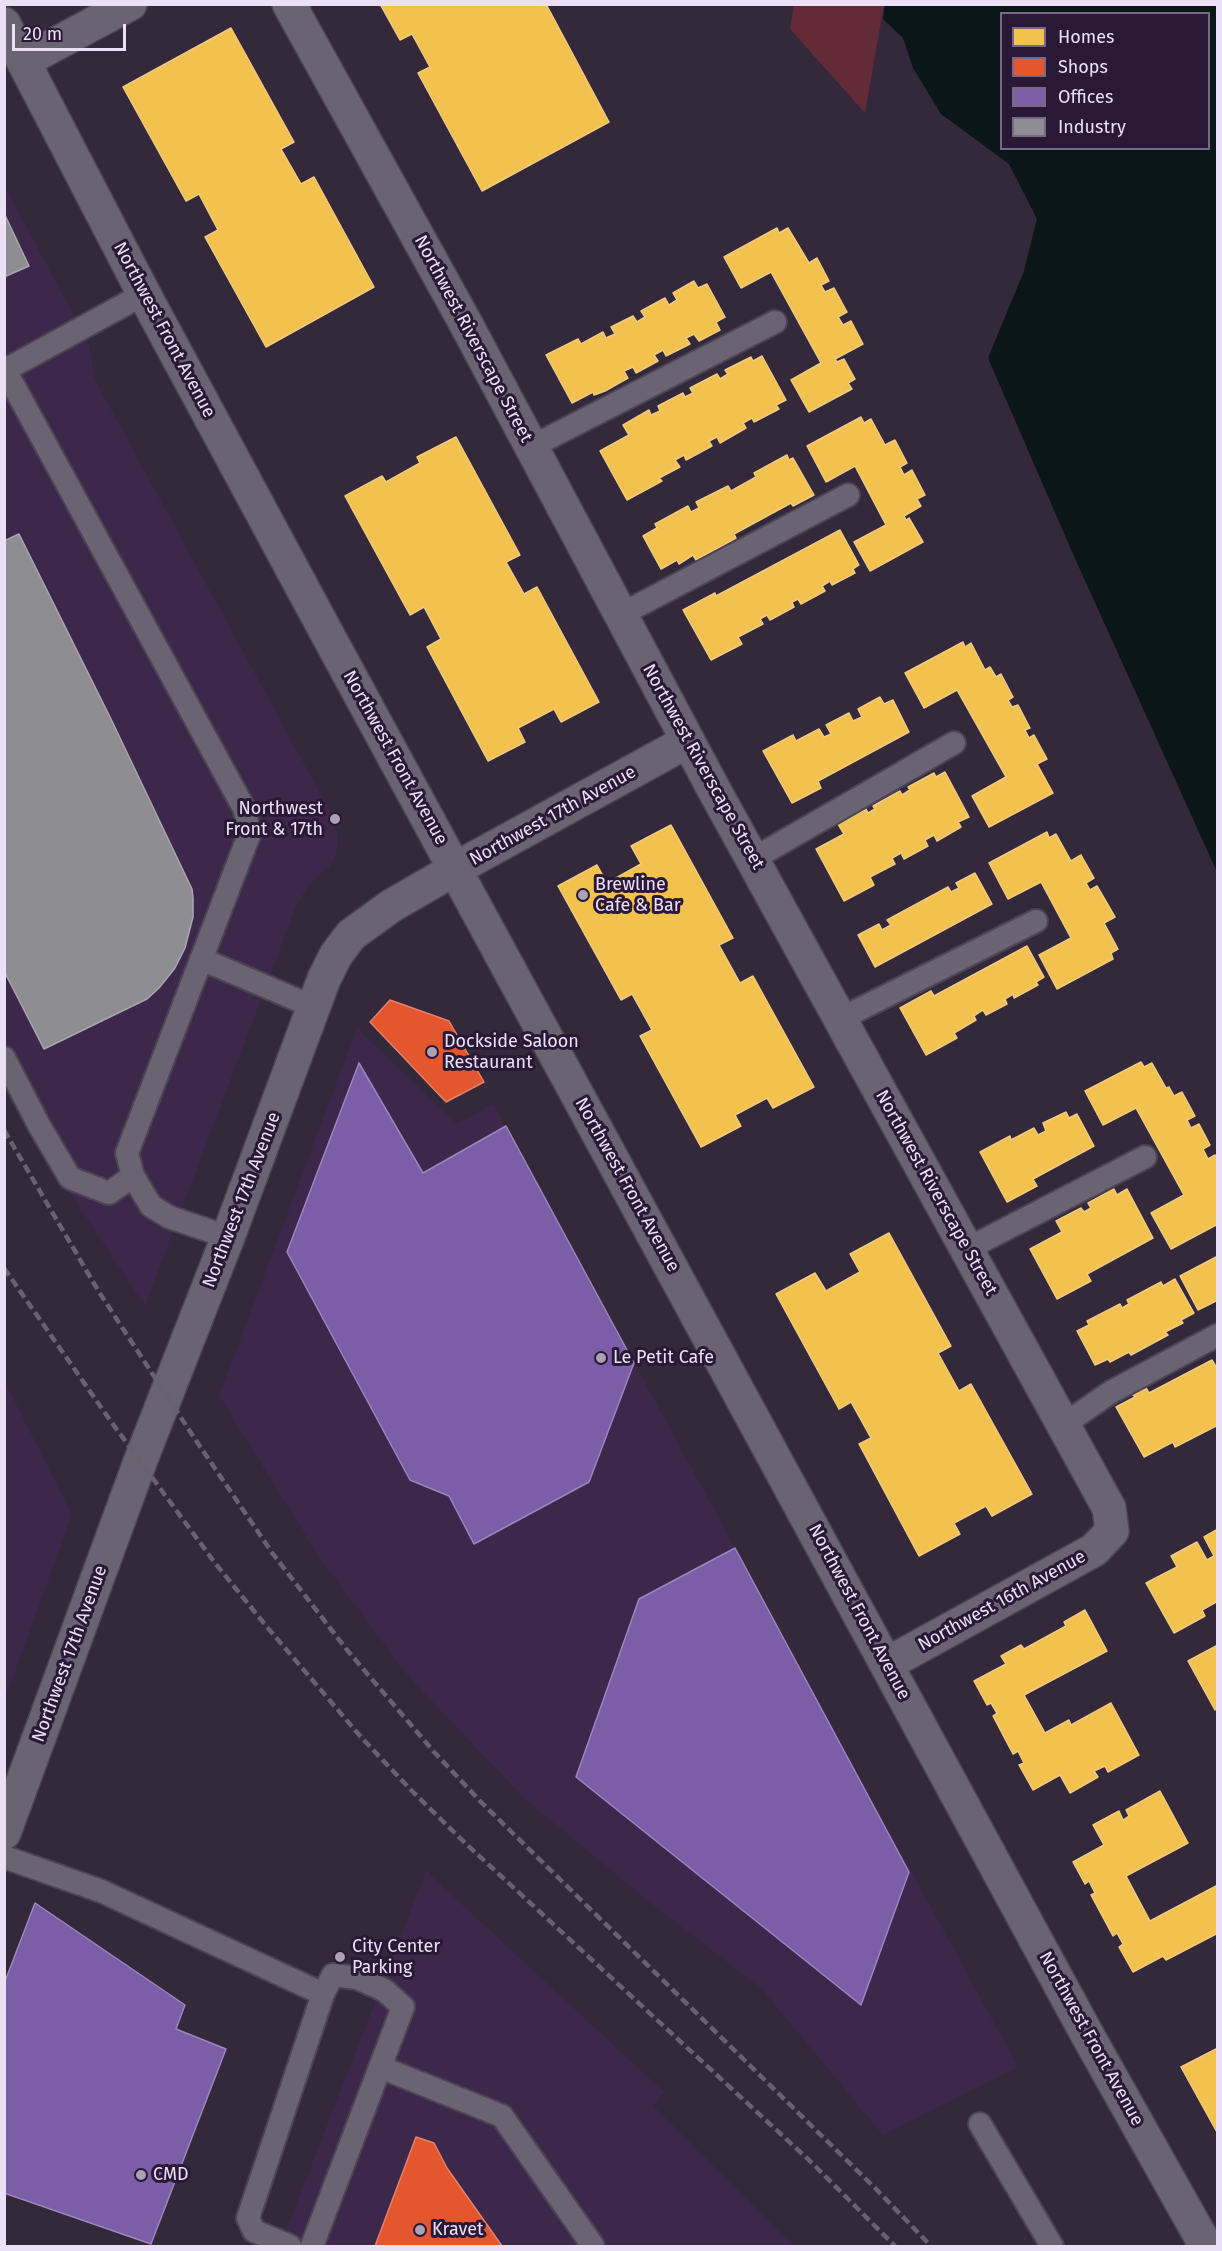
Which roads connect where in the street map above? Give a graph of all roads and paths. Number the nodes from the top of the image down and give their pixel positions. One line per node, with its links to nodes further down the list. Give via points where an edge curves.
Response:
1 (130, 4): 4 (street)
2 (289, 4): 8 (street, Northwest Riverscape Street)
3 (4, 24): 4 (street, Northwest Front Avenue)
4 (24, 61): 5 (street, Northwest Front Avenue)
5 (144, 294): 7 (lane); 14 (street, Northwest Front Avenue)
6 (775, 321): 8 (lane)
7 (5, 370): 16 (lane, via 246,810 249,835)
8 (531, 447): 10 (street, Northwest Riverscape Street)
9 (848, 495): 10 (lane)
10 (620, 615): 11 (street, Northwest Riverscape Street)
11 (688, 741): 13 (street, Northwest Riverscape Street); 14 (street, Northwest 17th Avenue)
12 (954, 743): 13 (lane)
13 (753, 859): 18 (street, Northwest Riverscape Street)
14 (455, 869): 17 (street, Northwest 17th Avenue, via 391,906 351,935 332,963); 27 (street, Northwest Front Avenue)
15 (1036, 921): 18 (lane)
16 (201, 959): 17 (lane); 21 (lane, via 127,1153)
17 (314, 1007): 22 (street, Northwest 17th Avenue)
18 (840, 1019): 23 (street, Northwest Riverscape Street)
19 (4, 1058): 21 (lane, via 70,1178 109,1193)
20 (1145, 1157): 23 (lane)
21 (133, 1176): 22 (lane, via 151,1206 169,1217)
22 (228, 1237): 28 (street, Northwest 17th Avenue)
23 (967, 1249): 25 (street, Northwest Riverscape Street)
24 (1218, 1335): 25 (lane, via 1111,1392)
25 (1063, 1425): 26 (street, Northwest Riverscape Street, via 1109,1508)
26 (1112, 1531): 27 (street, Northwest 16th Avenue, via 1094,1550)
27 (887, 1664): 38 (street, Northwest Front Avenue)
28 (14, 1779): 29 (street, Northwest 17th Avenue)
29 (4, 1833)
30 (4, 1857): 31 (lane, via 100,1890)
31 (328, 1984): 32 (lane, via 357,1978 384,1990 403,2007); 34 (lane, via 248,2218 254,2231)
32 (380, 2067): 35 (lane); 36 (lane, via 502,2116)
33 (980, 2124): 37 (lane)
34 (290, 2247)
35 (312, 2247)
36 (593, 2247)
37 (1052, 2247)
38 (1206, 2247)

